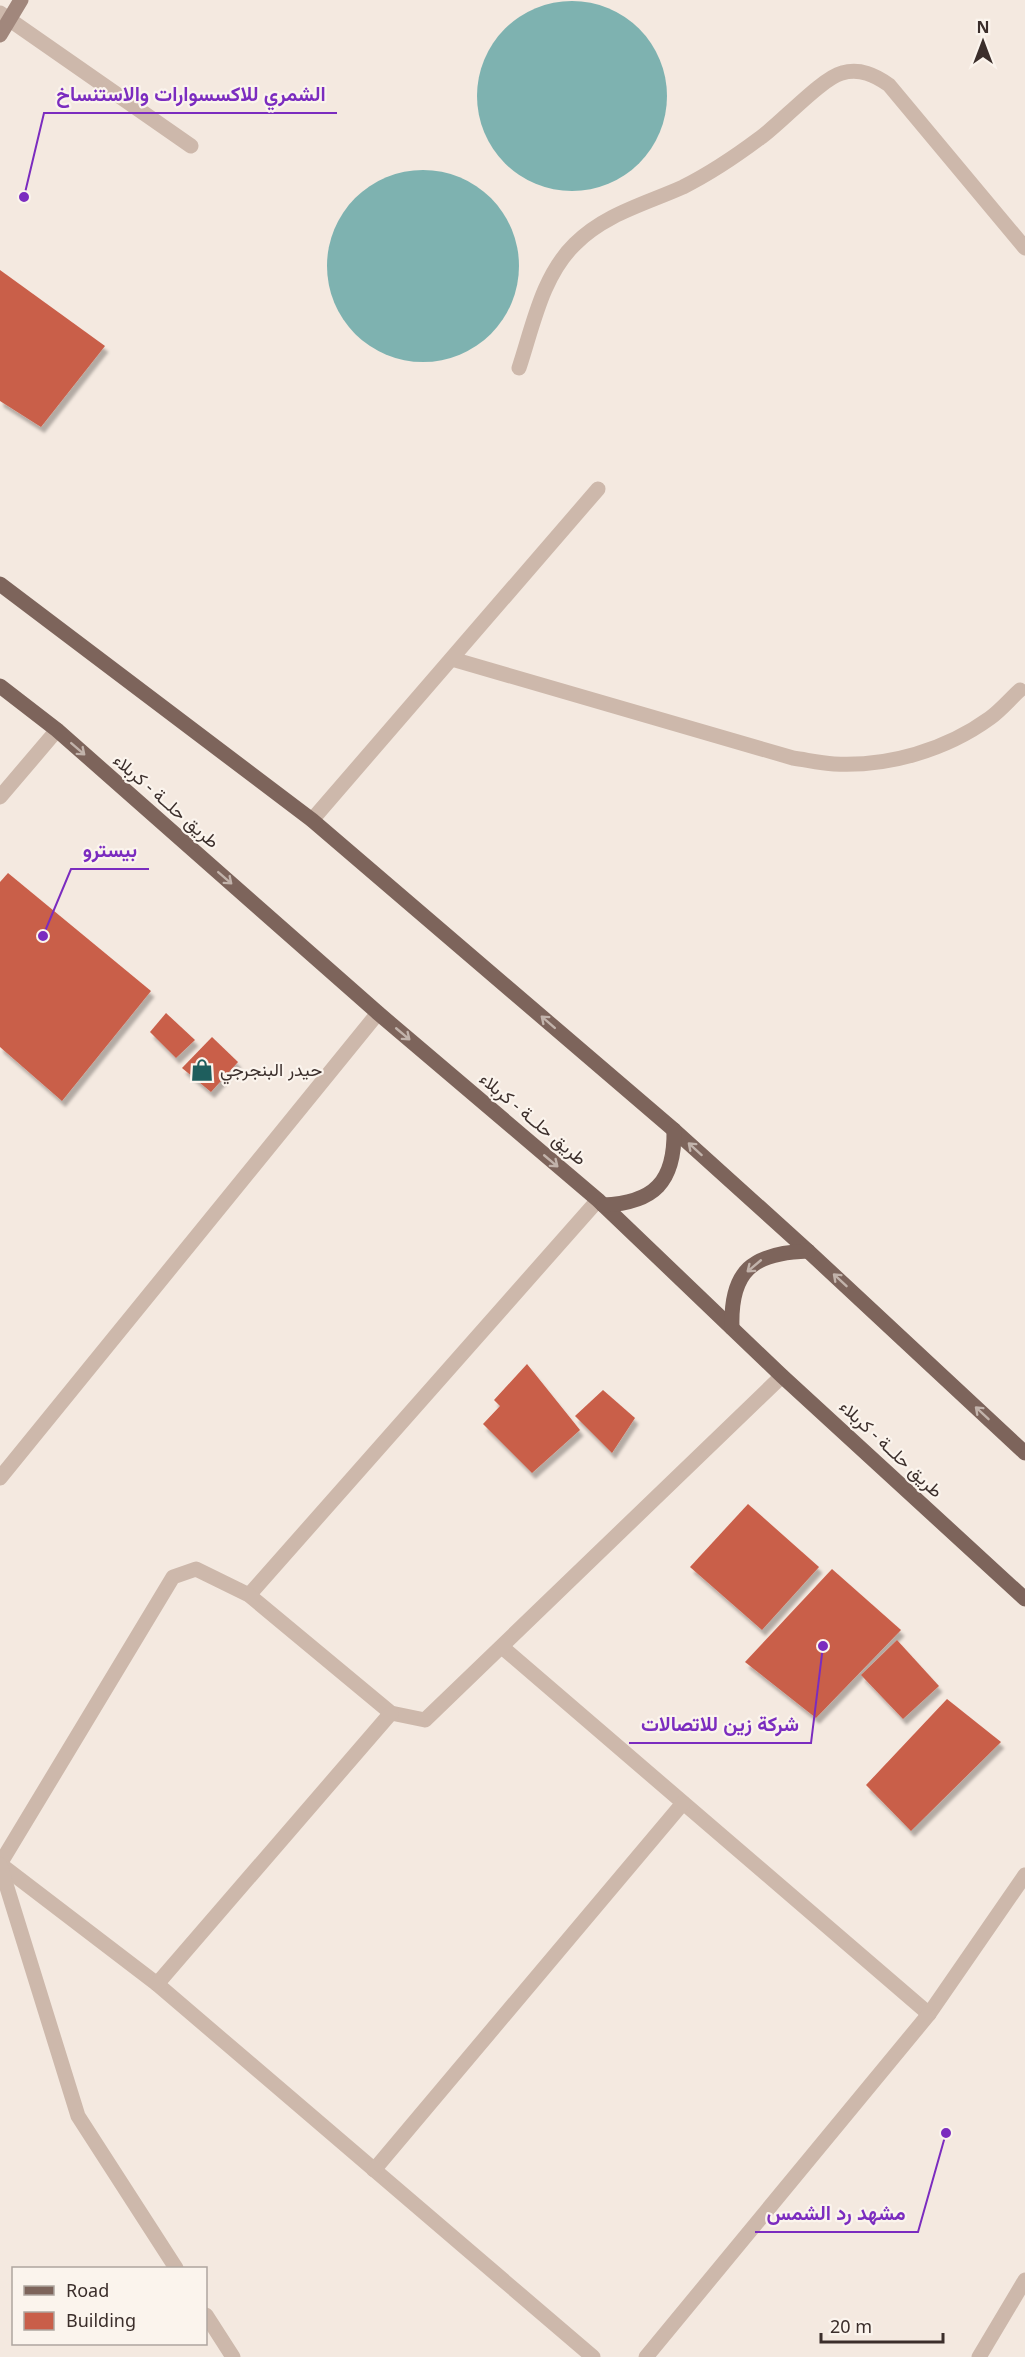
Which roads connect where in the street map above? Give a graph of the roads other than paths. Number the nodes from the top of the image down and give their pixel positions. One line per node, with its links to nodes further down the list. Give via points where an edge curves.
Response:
1 (21, 0): 2 (street)
2 (5, 17): 3 (street); 4 (street)
3 (0, 35)
4 (191, 146)
5 (1025, 248): 6 (street, via 889,85 875,75 842,73 826,81 727,162 685,186 616,214 573,245 545,288)
6 (519, 368)
7 (598, 489): 9 (street)
8 (0, 584): 14 (main road)
9 (452, 659): 11 (street, via 793,758 834,764 876,763 906,757 954,740 990,718); 14 (street)
10 (0, 686): 12 (main road, طريق حلــة - كربلاء)
11 (1020, 690)
12 (57, 730): 13 (street); 15 (main road, طريق حلــة - كربلاء, one-way to 15)
13 (0, 797)
14 (312, 820): 16 (main road, one-way to 14)
15 (378, 1013): 17 (main road, طريق حلــة - كربلاء, one-way to 17); 22 (street)
16 (674, 1130): 17 (main road, via 674,1153 658,1186 635,1201); 18 (main road, one-way to 16)
17 (600, 1203): 19 (main road, طريق حلــة - كربلاء); 23 (street)
18 (808, 1251): 19 (main road, one-way to 19, via 771,1255 747,1270 731,1303); 21 (main road, one-way to 18)
19 (732, 1328): 20 (main road, طريق حلــة - كربلاء)
20 (782, 1376): 24 (main road, طريق حلــة - كربلاء); 25 (street)
21 (1025, 1453)
22 (0, 1478)
23 (249, 1595): 26 (street); 28 (street, via 196,1569 172,1577)
24 (1025, 1599)
25 (502, 1647): 26 (street, via 425,1720); 27 (street)
26 (391, 1713): 30 (street)
27 (683, 1803): 31 (street); 32 (street)
28 (0, 1864): 30 (street); 33 (street, via 78,2116)
29 (1025, 1875): 31 (street)
30 (157, 1984): 32 (street)
31 (929, 2014): 38 (street)
32 (374, 2170): 37 (street)
33 (175, 2267)
34 (1025, 2280): 39 (street)
35 (207, 2317): 36 (street)
36 (233, 2357)
37 (593, 2357)
38 (646, 2357)
39 (979, 2357)

